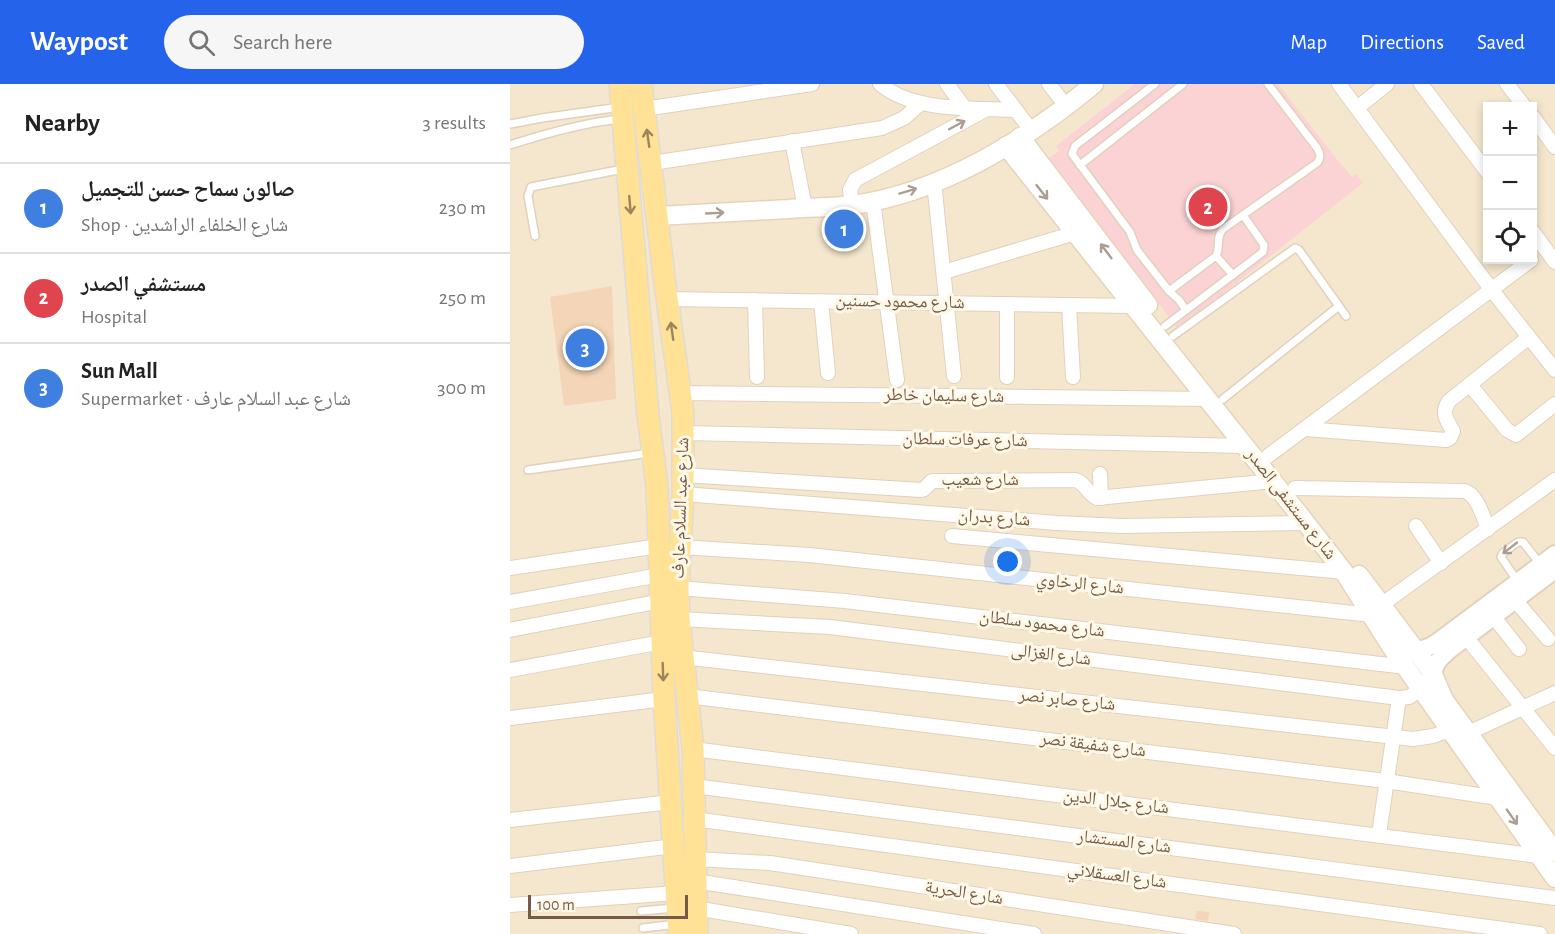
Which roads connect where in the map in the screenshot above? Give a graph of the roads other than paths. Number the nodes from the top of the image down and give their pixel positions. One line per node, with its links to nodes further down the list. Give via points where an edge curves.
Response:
1 (620, 84): 25 (main road, شارع عبد السلام عارف)
2 (641, 84): 22 (main road, شارع عبد السلام عارف)
3 (812, 84): 16 (street)
4 (880, 84): 18 (street, via 898,97)
5 (946, 84): 20 (street)
6 (996, 84): 24 (street)
7 (1049, 84): 19 (street)
8 (1094, 84): 19 (main road)
9 (1155, 84): 33 (lane, via 1075,146 1072,154)
10 (1183, 84): 33 (lane)
11 (1268, 84): 40 (lane, via 1317,148 1320,159)
12 (1339, 84): 21 (street)
13 (1387, 84): 21 (street)
14 (1421, 84): 34 (street)
15 (1507, 84): 17 (street)
16 (752, 89): 22 (street)
17 (1521, 102)
18 (920, 104): 20 (street); 29 (street, via 904,118 882,128)
19 (1066, 106): 28 (main road)
20 (964, 107): 23 (street)
21 (1357, 108): 52 (street)
22 (644, 109): 32 (main road, شارع عبد السلام عارف, one-way to 22)
23 (987, 109): 24 (street); 38 (street, one-way to 23, via 850,190 855,180)
24 (1015, 110): 28 (street)
25 (622, 113): 27 (lane); 31 (lane); 35 (main road, شارع عبد السلام عارف)
26 (1537, 122): 30 (street)
27 (510, 124)
28 (1019, 138): 36 (main road); 42 (main road, شارع مستشفى الصدر, one-way to 42); 65 (main road, شارع مستشفى الصدر, one-way to 28)
29 (792, 141): 32 (street); 39 (street)
30 (1554, 142)
31 (510, 145)
32 (652, 163): 41 (main road, شارع عبد السلام عارف)
33 (1080, 165): 53 (lane)
34 (1483, 166)
35 (627, 168): 44 (lane, via 531,187 528,196); 79 (main road, شارع عبد السلام عارف, one-way to 79)
36 (934, 182): 37 (main road, one-way to 36); 50 (street)
37 (873, 201): 38 (main road); 57 (street)
38 (852, 205): 39 (main road)
39 (805, 208): 41 (main road, one-way to 39)
40 (1243, 215): 47 (lane, via 1219,233); 51 (lane, via 1265,249)
41 (657, 216): 54 (main road, شارع عبد السلام عارف)
42 (1075, 233): 50 (street); 61 (main road, شارع مستشفى الصدر)
43 (1537, 235): 45 (street)
44 (535, 236)
45 (1550, 245): 46 (street); 48 (street)
46 (1537, 255)
47 (1216, 256): 51 (lane); 53 (lane)
48 (1555, 262)
49 (1525, 264): 52 (street)
50 (944, 272): 58 (street)
51 (1233, 275): 63 (lane)
52 (1491, 289): 66 (street); 80 (street)
53 (1169, 291): 63 (lane)
54 (667, 299): 55 (street, شارع محمود حسنين); 67 (main road, شارع عبد السلام عارف, one-way to 54)
55 (754, 300): 56 (street, شارع محمود حسنين); 71 (street)
56 (821, 301): 57 (street, شارع محمود حسنين); 69 (street)
57 (887, 302): 58 (street, شارع محمود حسنين); 74 (street)
58 (947, 303): 59 (street, شارع محمود حسنين); 70 (street)
59 (1006, 304): 60 (street, شارع محمود حسنين); 72 (street)
60 (1069, 305): 61 (street, شارع محمود حسنين); 73 (street)
61 (1133, 306): 77 (main road, شارع مستشفى الصدر)
62 (1339, 306): 64 (lane); 65 (lane, via 1295,248); 77 (lane)
63 (1186, 310): 65 (lane)
64 (1346, 316)
65 (1169, 331): 77 (main road, شارع مستشفى الصدر)
66 (1528, 338): 68 (street); 75 (street)
67 (676, 358): 76 (main road, شارع عبد السلام عارف); 79 (main road, via 667,377 669,416 660,424)
68 (1555, 370)
69 (828, 374)
70 (954, 376)
71 (757, 377)
72 (1007, 377)
73 (1073, 377)
74 (897, 380)
75 (1470, 385): 78 (street, via 1507,430 1516,435); 80 (street, via 1449,401 1444,410 1453,431 1446,441)
76 (681, 393): 77 (street, شارع سليمان خاطر); 81 (main road, شارع عبد السلام عارف)
77 (1215, 399): 82 (main road, شارع مستشفى الصدر); 84 (main road, شارع مستشفى الصدر)
78 (1555, 404)
79 (648, 415): 83 (main road, شارع عبد السلام عارف)
80 (1305, 429): 84 (street)
81 (684, 433): 82 (street, شارع عرفات سلطان); 87 (main road, شارع عبد السلام عارف)
82 (1245, 446): 89 (main road, شارع مستشفى الصدر)
83 (653, 453): 85 (lane); 90 (main road, شارع عبد السلام عارف)
84 (1268, 456): 91 (main road, شارع مستشفى الصدر)
85 (528, 470)
86 (1100, 474): 92 (street)
87 (683, 475): 90 (main road, via 675,449 666,451); 92 (street, شارع شعيب, via 921,490 932,481 1076,480 1094,497); 93 (street, شارع بدران, via 1057,523); 98 (main road, شارع عبد السلام عارف)
88 (1555, 480): 95 (street)
89 (1273, 481): 92 (street); 93 (main road, شارع مستشفى الصدر)
90 (657, 486): 97 (main road, شارع عبد السلام عارف)
91 (1294, 488): 95 (street, via 1466,491 1474,498); 110 (main road, شارع مستشفى الصدر)
92 (1101, 498)
93 (1306, 523): 103 (main road, شارع مستشفى الصدر)
94 (1416, 526): 100 (street)
95 (1488, 529): 100 (street)
96 (952, 536): 103 (street)
97 (658, 546): 102 (street); 104 (main road, شارع عبد السلام عارف)
98 (680, 546): 106 (main road, شارع عبد السلام عارف); 110 (street, شارع الرخاوي)
99 (1555, 554): 101 (street)
100 (1440, 563): 110 (street)
101 (1548, 567): 105 (street); 105 (lane, one-way to 105, via 1518,542 1501,557); 107 (street)
102 (510, 568)
103 (1344, 572): 110 (main road, شارع مستشفى الصدر)
104 (660, 574): 108 (main road, شارع عبد السلام عارف); 109 (street)
105 (1518, 582): 117 (street)
106 (678, 588): 112 (main road, شارع عبد السلام عارف); 119 (street, شارع محمود سلطان)
107 (1515, 600): 111 (street); 115 (street)
108 (661, 601): 113 (street); 116 (main road, شارع عبد السلام عارف)
109 (510, 602)
110 (1377, 610): 119 (main road, شارع مستشفى الصدر)
111 (1494, 616): 114 (street); 118 (street)
112 (679, 620): 120 (main road, شارع عبد السلام عارف); 126 (street, شارع الغزالى, via 831,627)
113 (510, 630)
114 (1466, 637): 117 (street); 128 (street)
115 (1548, 639)
116 (662, 642): 121 (street); 127 (main road, شارع عبد السلام عارف, one-way to 127)
117 (1444, 645): 119 (street); 122 (street)
118 (1519, 649)
119 (1404, 653): 122 (main road, شارع مستشفى الصدر); 124 (main road, شارع مستشفى الصدر)
120 (682, 657): 125 (main road, شارع عبد السلام عارف); 131 (street, شارع صابر نصر)
121 (510, 670)
122 (1432, 672): 124 (main road, شارع مستشفى الصدر)
123 (1555, 693): 128 (street, شارع صابر نصر)
124 (1430, 694): 126 (street, شارع الغزالى); 130 (main road, شارع مستشفى الصدر)
125 (687, 696): 133 (main road, شارع عبد السلام عارف); 134 (street, شارع شفيقة نصر)
126 (1398, 698): 131 (street)
127 (664, 699): 129 (street); 137 (main road, شارع عبد السلام عارف)
128 (1522, 708): 130 (street, شارع صابر نصر); 132 (street)
129 (510, 718)
130 (1459, 731): 131 (street, شارع صابر نصر, via 1413,739); 136 (main road, شارع مستشفى الصدر); 142 (main road, شارع مستشفى الصدر)
131 (1392, 736): 134 (street)
132 (1554, 748)
133 (693, 749): 135 (main road, شارع عبد السلام عارف); 140 (street, شارع جلال الدين)
134 (1386, 781): 136 (street, شارع شفيقة نصر); 140 (street)
135 (694, 786): 138 (main road, شارع عبد السلام عارف); 147 (street, شارع المستشار)
136 (1498, 798): 142 (main road, شارع مستشفى الصدر, one-way to 142)
137 (671, 802): 139 (street); 141 (main road, شارع عبد السلام عارف)
138 (694, 819): 143 (main road, شارع عبد السلام عارف); 156 (street, شارع العسقلاني)
139 (510, 820)
140 (1379, 834): 142 (street, شارع جلال الدين)
141 (674, 846): 144 (street); 150 (main road, شارع عبد السلام عارف)
142 (1547, 854): 145 (main road, شارع مستشفى الصدر)
143 (695, 859): 146 (main road, شارع عبد السلام عارف); 155 (street, شارع الحرية, via 770,863)
144 (510, 866)
145 (1555, 878)
146 (695, 881): 150 (main road, شارع عبد السلام عارف); 154 (street)
147 (1555, 898)
148 (510, 905): 150 (street)
149 (641, 911): 150 (lane)
150 (684, 917): 151 (lane); 152 (street)
151 (643, 928)
152 (807, 930): 153 (street)
153 (851, 934)
154 (1034, 934)
155 (1233, 934)
156 (1540, 934)

